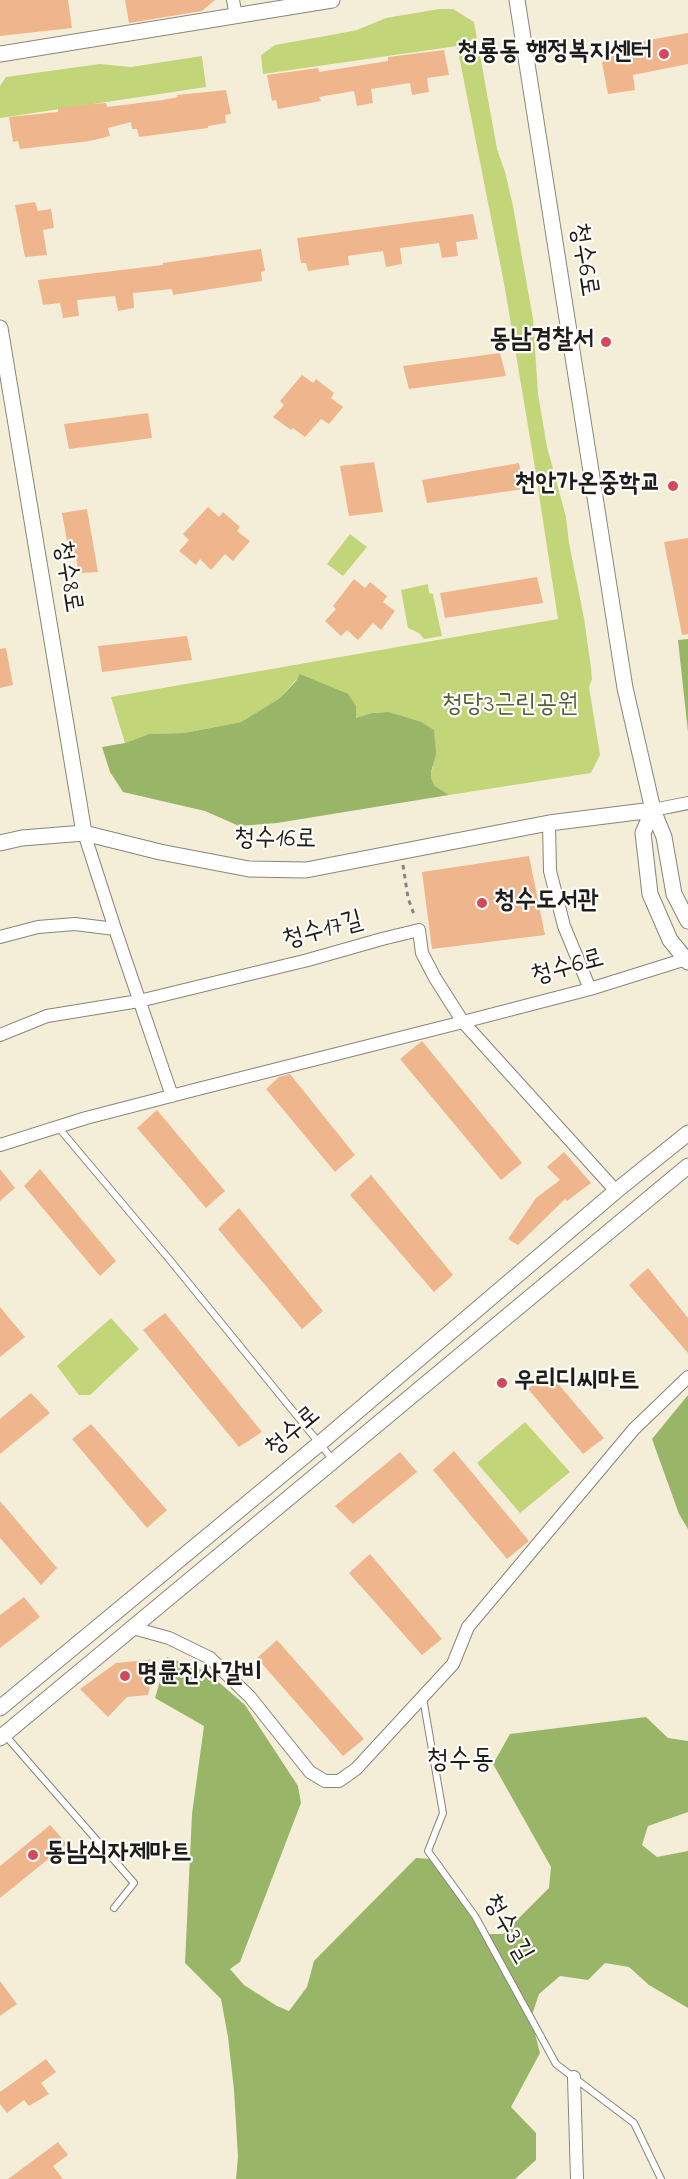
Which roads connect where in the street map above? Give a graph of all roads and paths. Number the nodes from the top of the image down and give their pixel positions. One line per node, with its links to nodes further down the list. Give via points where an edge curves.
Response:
1 (233, 0): 4 (street)
2 (332, 0): 4 (street)
3 (518, 0): 8 (street, 청수6로, via 623,676)
4 (236, 16): 5 (street)
5 (0, 54)
6 (0, 328): 10 (street, 청수8로)
7 (688, 803): 8 (street)
8 (653, 810): 9 (street, 청수16로); 13 (street, 청수6로, via 664,837 674,894); 17 (street, 청수6로, via 643,833 650,894 670,940)
9 (549, 823): 10 (street, 청수16로, via 306,870 249,869); 18 (street, via 550,871 564,926)
10 (84, 833): 11 (street, 청수16로); 14 (street)
11 (0, 843)
12 (401, 862): 15 (path)
13 (688, 921)
14 (115, 929): 16 (street, via 75,924 38,927); 19 (street)
15 (419, 930): 19 (street, 청수17길); 20 (street, via 422,952)
16 (0, 937)
17 (687, 960): 18 (street, 청수6로)
18 (590, 989): 20 (street, 청수6로)
19 (139, 1001): 21 (street, 청수17길, via 47,1016); 22 (street)
20 (463, 1022): 22 (street); 27 (street)
21 (0, 1035)
22 (172, 1096): 23 (street)
23 (58, 1127): 25 (street); 29 (lane)
24 (688, 1133): 27 (street, 청수로)
25 (0, 1145)
26 (688, 1166): 30 (street, 청수로)
27 (616, 1191): 29 (street, 청수로)
28 (688, 1377): 32 (street, via 634,1429 468,1627 453,1664)
29 (319, 1444): 30 (lane); 33 (street, 청수로)
30 (333, 1461): 31 (street, 청수로)
31 (133, 1628): 32 (street, via 169,1638 210,1658 250,1697 310,1772 325,1781 339,1781 356,1769); 34 (street, 청수로)
32 (422, 1697): 36 (lane, 청수3길, via 443,1813 428,1851 475,1916 556,2064)
33 (0, 1708)
34 (2, 1736): 35 (lane, via 134,1883)
35 (114, 1908)
36 (574, 2077): 37 (street); 38 (lane, via 634,2123)
37 (577, 2179)
38 (661, 2179)

